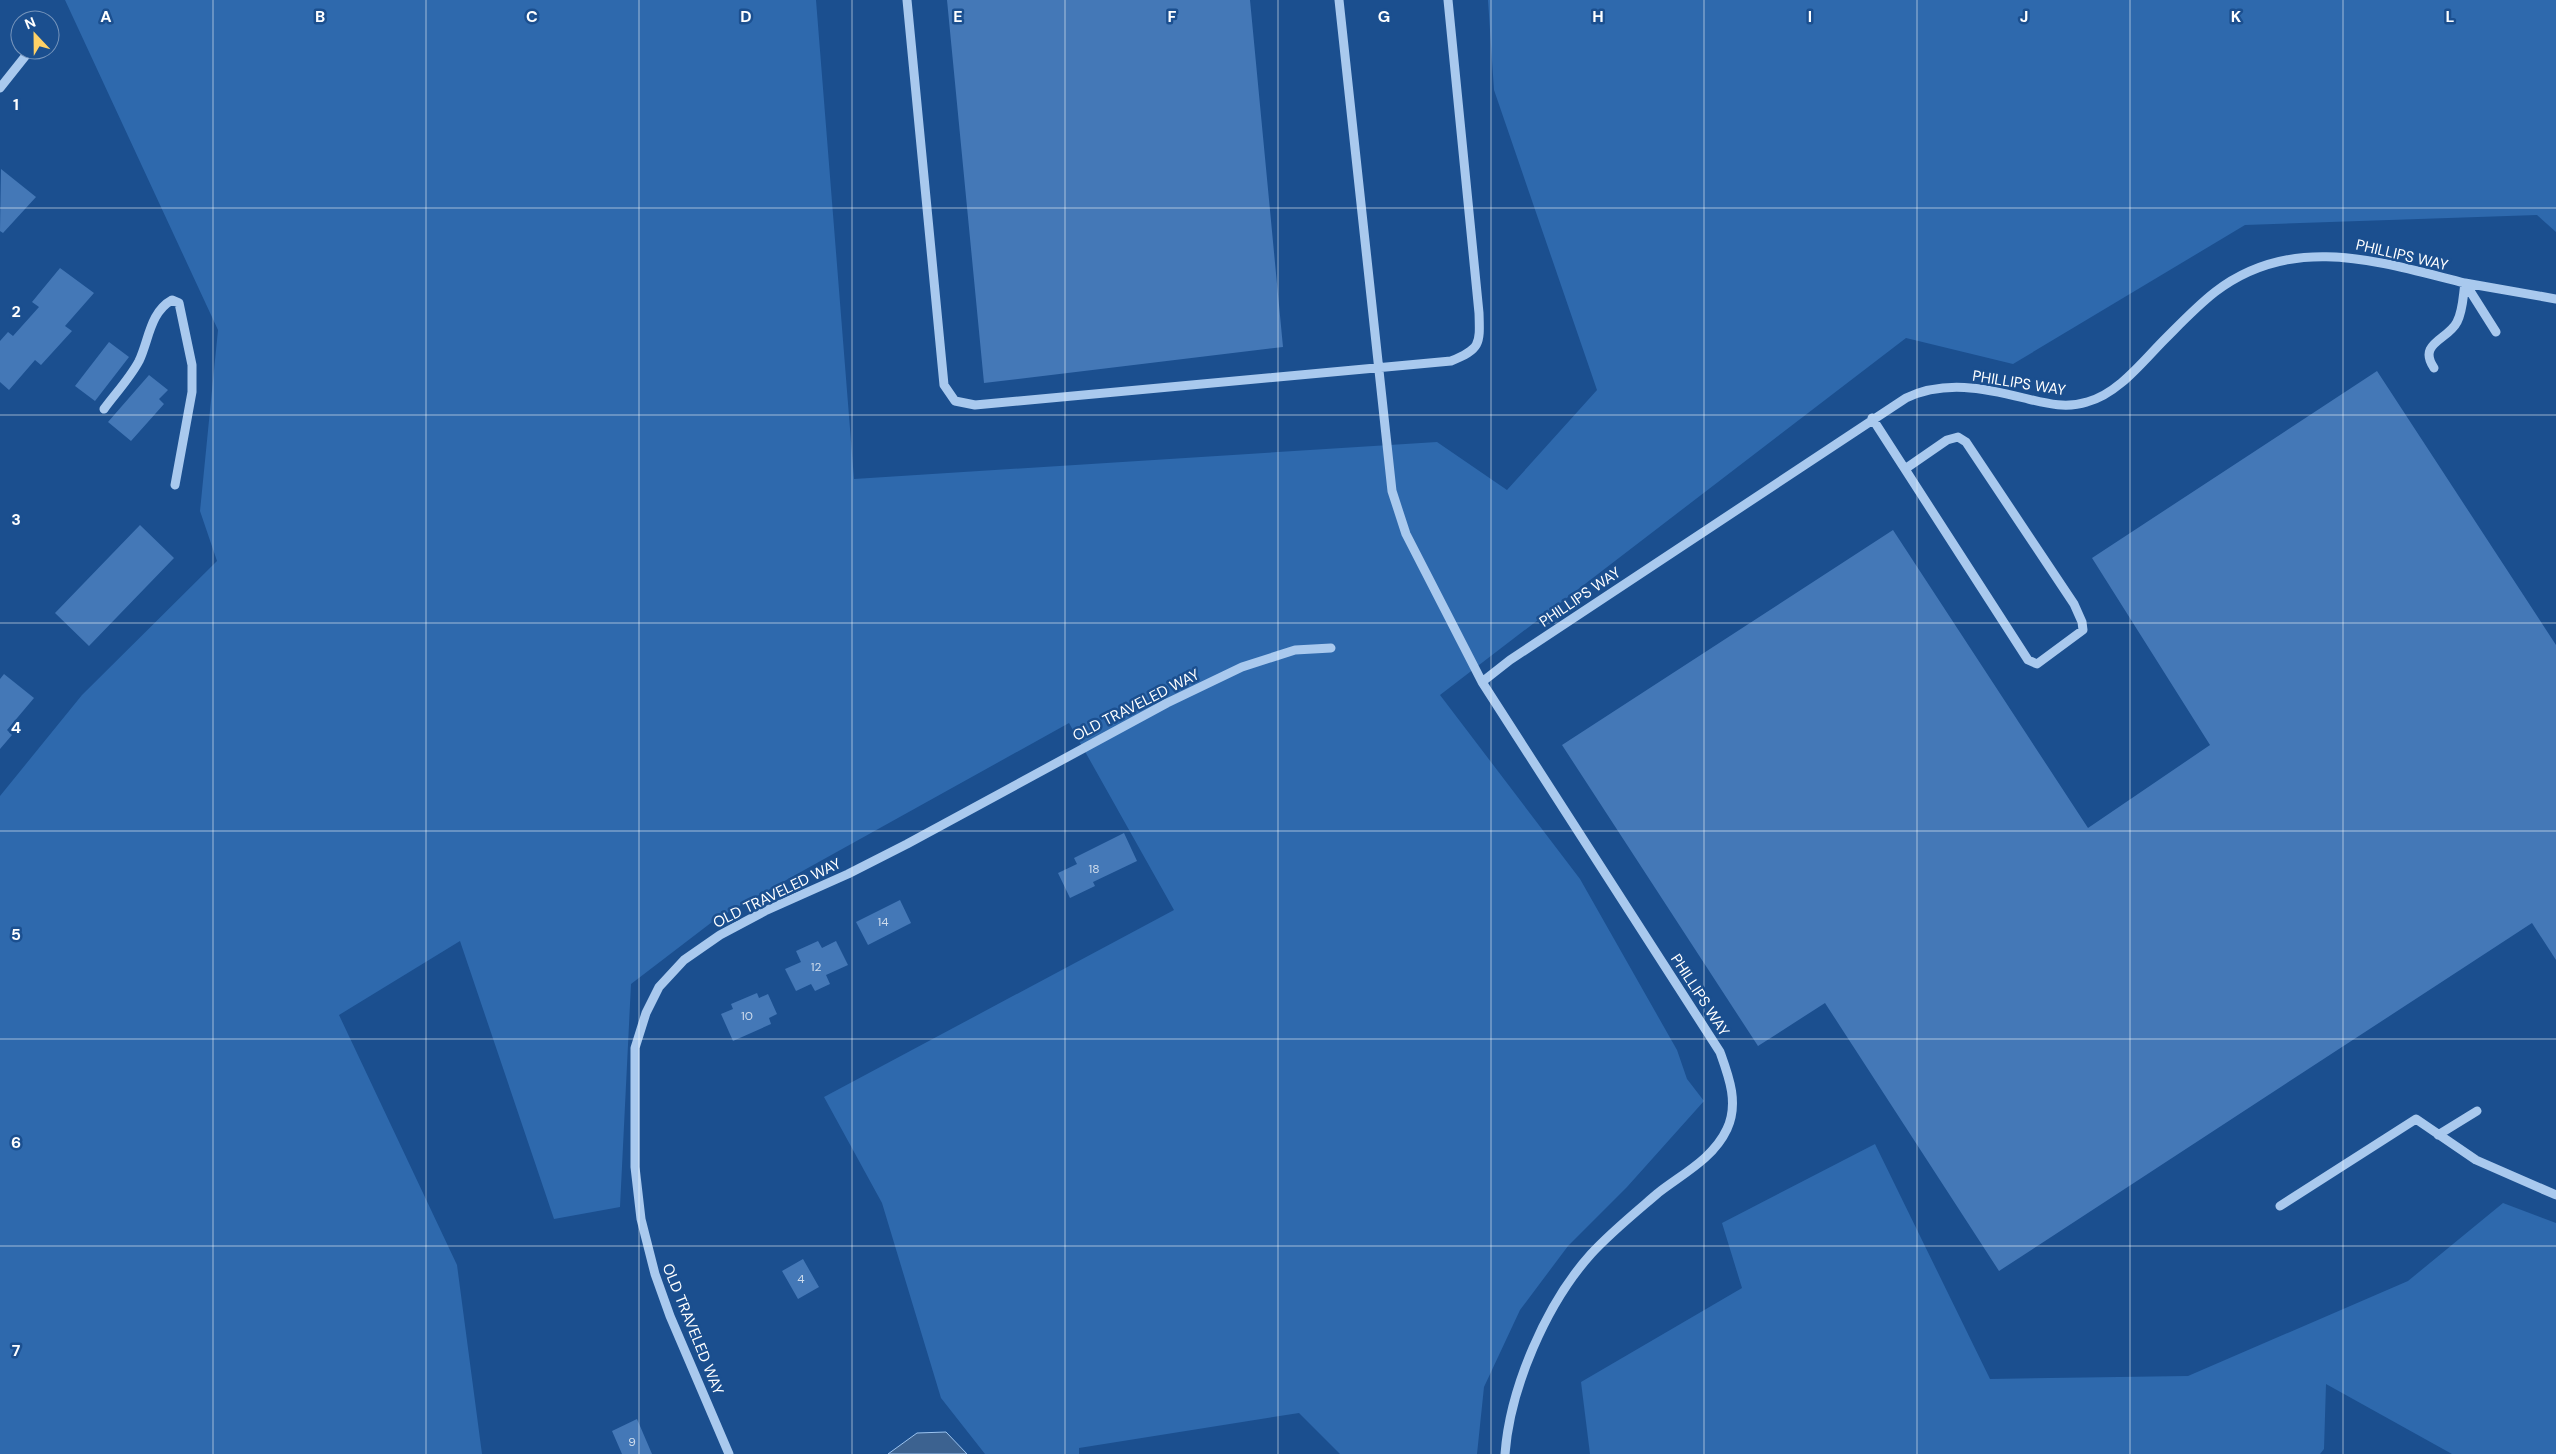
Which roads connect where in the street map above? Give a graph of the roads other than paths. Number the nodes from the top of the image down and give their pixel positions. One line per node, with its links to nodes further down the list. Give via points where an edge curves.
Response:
1 (906, 0): 9 (street, via 944,385 955,401 976,405)
2 (1339, 0): 9 (street)
3 (1448, 0): 9 (street, via 1480,337 1471,353 1451,361)
4 (22, 60): 5 (street)
5 (0, 88)
6 (2465, 283): 7 (street); 8 (street, PHILLIPS WAY); 10 (street, via 2456,324 2432,346 2429,354); 12 (street, PHILLIPS WAY, via 2359,257 2329,256 2284,261 2244,276 2215,292 2120,383 2096,400 2058,405 1979,388 1943,387 1918,392)
7 (2556, 299)
8 (2496, 332)
9 (1378, 368): 16 (street, via 1392,491 1406,534)
10 (2434, 368)
11 (104, 409): 14 (street, via 139,362 155,318 164,305 172,300 180,303 192,365 192,392)
12 (1872, 418): 13 (street); 16 (street, PHILLIPS WAY, via 1510,660)
13 (1905, 469): 13 (street, via 2028,660 2038,664 2083,630 2074,604 1966,442 1958,437 1947,440)
14 (176, 486)
15 (1332, 648): 21 (street, OLD TRAVELED WAY, via 1295,650 1242,667 1167,703 907,844 720,935 684,960 659,987 646,1013 635,1048 635,1167 641,1219 670,1316)
16 (1482, 682): 22 (street, PHILLIPS WAY, via 1720,1052 1733,1096 1727,1129 1715,1147 1590,1254 1563,1292 1527,1363 1514,1401)
17 (2476, 1111): 18 (street)
18 (2438, 1135): 19 (street, via 2476,1160); 20 (street, via 2416,1119)
19 (2556, 1194)
20 (2280, 1206)
21 (729, 1454)
22 (1505, 1454)

